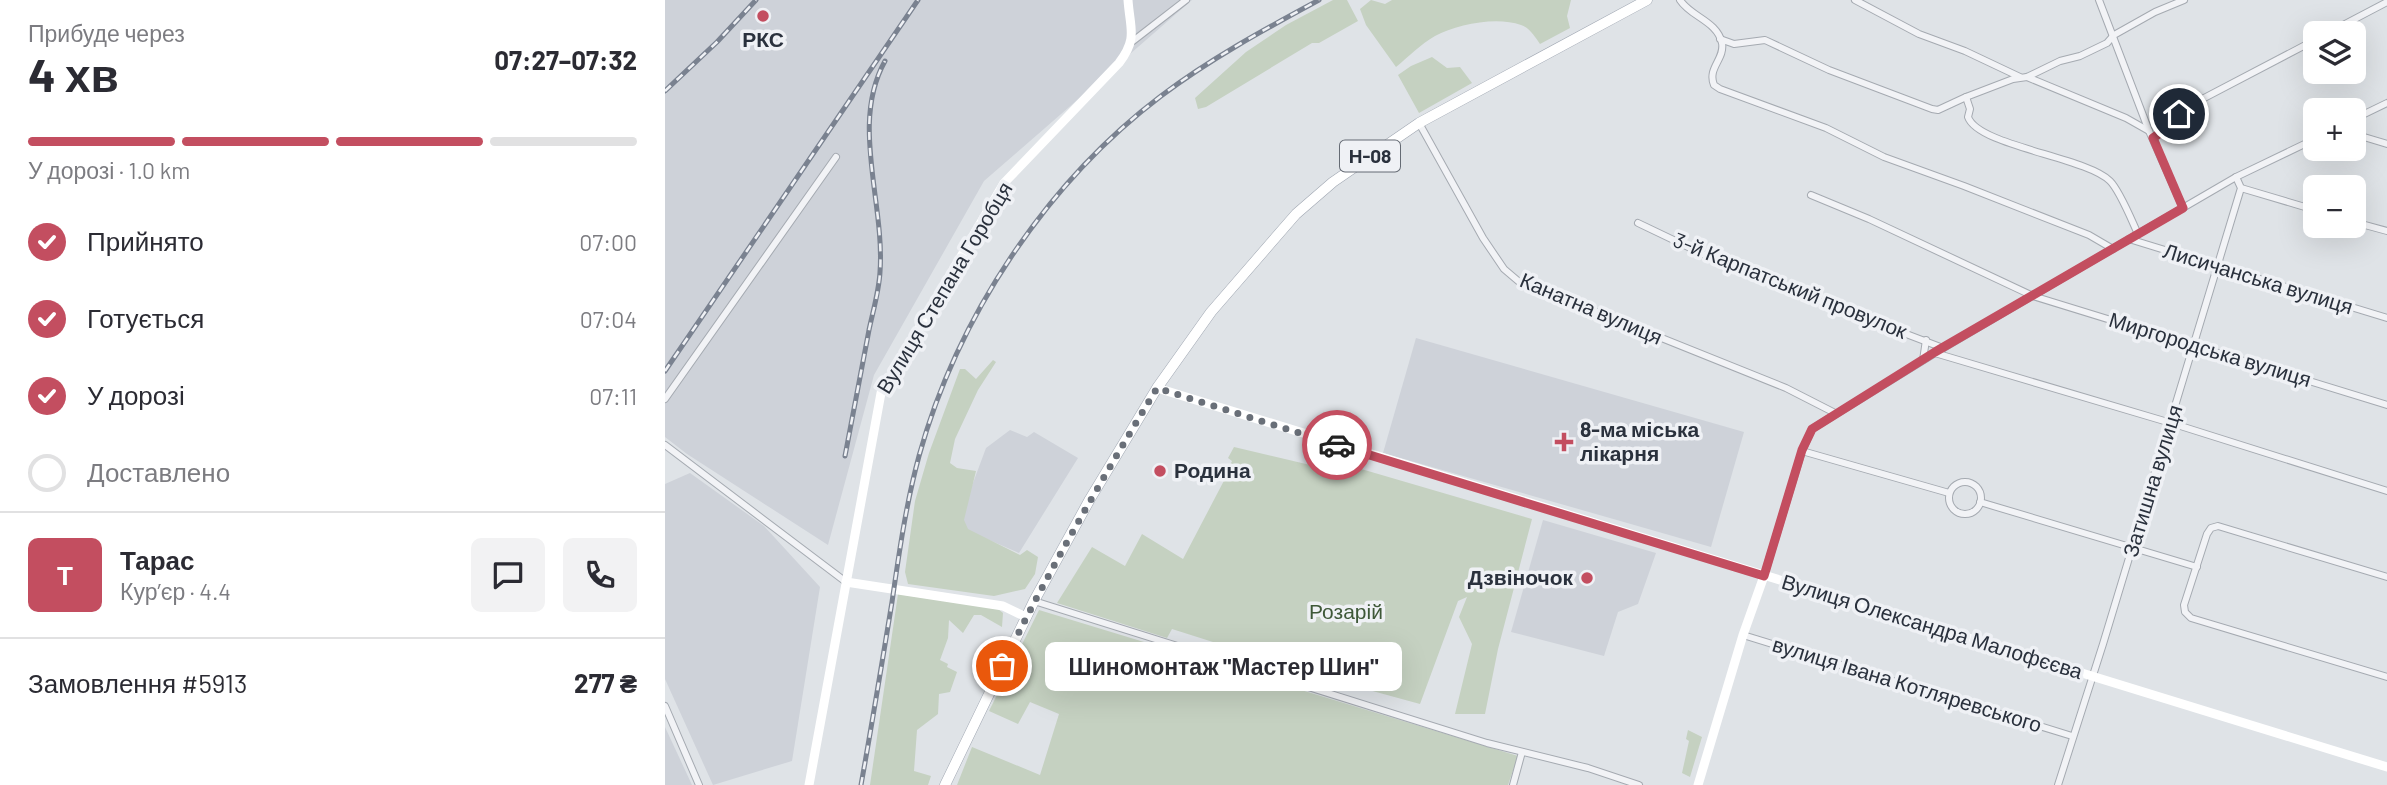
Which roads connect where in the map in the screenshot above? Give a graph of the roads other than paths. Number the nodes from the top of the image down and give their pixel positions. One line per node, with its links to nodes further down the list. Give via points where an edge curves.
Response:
1 (1128, 0): 12 (street)
2 (1186, 0): 12 (street)
3 (1647, 0): 18 (main road, Н-08)
4 (1680, 0): 11 (street)
5 (1855, 0): 14 (street, via 1919,34)
6 (2099, 0): 10 (street)
7 (2184, 0): 10 (street)
8 (2387, 2): 9 (street)
9 (2351, 21)
10 (2114, 35): 14 (street, via 2089,52); 19 (street)
11 (1720, 39): 15 (street, via 1734,44 1765,40 1932,109); 34 (street, via 1722,49 1711,79 1720,89 2089,235)
12 (1132, 41): 57 (street, Вулиця Степана Горобця, via 1119,63 1004,183 881,393)
13 (2303, 46): 19 (street, via 2187,107 2170,126)
14 (2024, 77): 15 (street); 19 (street, via 2126,118)
15 (1966, 97): 32 (street, via 1974,127 2109,180)
16 (2387, 103): 17 (street)
17 (2366, 113)
18 (1419, 123): 43 (main road, Н-08, via 1333,182 1296,214 1211,312); 46 (street, Канатна вулиця, via 1492,251 1524,286 1786,388)
19 (2151, 134): 28 (street)
20 (2366, 138): 21 (street)
21 (2387, 144)
22 (2303, 145): 24 (street)
23 (836, 157): 44 (street)
24 (2236, 177): 25 (street); 28 (street)
25 (2241, 188): 27 (street); 35 (street, Затишна вулиця)
26 (1811, 195): 36 (street, Миргородська вулиця)
27 (2303, 206)
28 (2183, 208): 32 (street)
29 (1638, 223): 38 (street, 3-й Карпатський провулок, via 1730,267)
30 (2366, 226): 31 (street)
31 (2387, 232)
32 (2138, 233): 33 (street)
33 (2129, 239): 34 (street); 35 (street, Лисичанська вулиця)
34 (2113, 249): 36 (street)
35 (2217, 266): 37 (street, Лисичанська вулиця); 39 (street, Затишна вулиця)
36 (2033, 296): 39 (street, Миргородська вулиця); 40 (street)
37 (2387, 318)
38 (1926, 340): 40 (street, 3-й Карпатський провулок); 42 (street)
39 (2194, 346): 45 (street, Миргородська вулиця); 47 (street, Затишна вулиця)
40 (1943, 348): 41 (street)
41 (1935, 352): 42 (street); 47 (street)
42 (1923, 360): 46 (street)
43 (1157, 388): 55 (street, Вулиця Олександра Малофєєва); 58 (main road, Н-08)
44 (665, 399)
45 (2387, 405)
46 (1835, 413): 49 (street, via 1812,429)
47 (2171, 423): 50 (street); 53 (street, Затишна вулиця)
48 (665, 445): 57 (street)
49 (1802, 450): 51 (street); 55 (street)
50 (2387, 491)
51 (1949, 493): 52 (street, via 1961,482 1971,484 1979,491); 52 (street, via 1949,503 1960,513 1975,510)
52 (1980, 502): 53 (street)
53 (2132, 548): 54 (street); 61 (street, Затишна вулиця)
54 (2197, 567): 56 (street, via 2207,534 2218,526); 62 (street, via 2184,605 2191,618)
55 (1764, 576): 60 (street); 61 (street, Вулиця Олександра Малофєєва)
56 (2387, 577)
57 (845, 582): 59 (street, via 1003,606); 68 (street, Вулиця Степана Горобця)
58 (1034, 601): 59 (main road, Н-08); 65 (street)
59 (1026, 617): 69 (main road, Н-08)
60 (1743, 635): 64 (street, вулиця Івана Котляревського); 72 (street)
61 (2091, 676): 64 (street, Затишна вулиця); 66 (street, Вулиця Олександра Малофєєва)
62 (2387, 677)
63 (665, 706): 67 (street)
64 (2072, 736): 73 (street, Затишна вулиця)
65 (1522, 751): 70 (street); 71 (street)
66 (2387, 767)
67 (699, 785)
68 (809, 785)
69 (945, 785)
70 (1513, 785)
71 (1639, 785)
72 (1698, 785)
73 (2058, 785)

